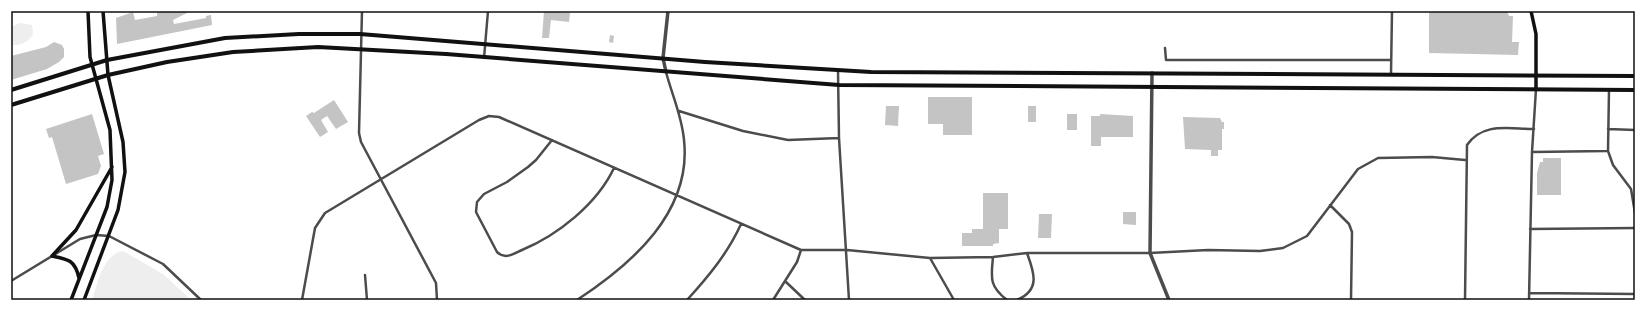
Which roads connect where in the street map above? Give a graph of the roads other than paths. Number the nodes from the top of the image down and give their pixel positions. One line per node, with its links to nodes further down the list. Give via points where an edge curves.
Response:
1 (88, 11): 16 (main road, via 89,51)
2 (103, 11): 14 (main road)
3 (362, 11): 8 (street)
4 (488, 11): 9 (street)
5 (668, 11): 13 (street)
6 (1392, 11): 15 (street)
7 (1531, 11): 22 (main road, via 1536,34)
8 (360, 34): 9 (main road); 11 (street); 14 (main road, via 257,35 225,38)
9 (485, 44): 12 (street); 13 (main road)
10 (1166, 48): 15 (street, via 1166,60)
11 (360, 49): 12 (main road); 21 (main road, via 318,47 234,52 167,62); 43 (street, via 359,133)
12 (484, 58): 18 (main road)
13 (663, 58): 17 (main road); 18 (street)
14 (107, 60): 16 (main road); 21 (main road)
15 (1391, 60): 20 (street)
16 (92, 64): 24 (main road); 29 (main road)
17 (838, 71): 19 (main road); 25 (street)
18 (666, 72): 25 (main road); 32 (street)
19 (1152, 73): 20 (main road); 26 (street)
20 (1391, 74): 22 (main road)
21 (108, 75): 24 (main road); 51 (main road, via 123,142 125,172 121,198)
22 (1536, 75): 23 (main road); 27 (main road)
23 (1635, 76)
24 (96, 78): 31 (main road); 41 (main road, via 110,130)
25 (839, 85): 26 (main road); 36 (street)
26 (1152, 87): 27 (main road); 55 (street)
27 (1536, 89): 28 (main road); 33 (street)
28 (1608, 89): 30 (main road); 34 (street)
29 (11, 90)
30 (1635, 90)
31 (11, 105)
32 (679, 111): 36 (street, via 743,131 788,140); 44 (street, via 684,140 684,174)
33 (1534, 129): 39 (street); 40 (street, via 1485,129 1466,144)
34 (1608, 129): 35 (street); 38 (street)
35 (1635, 130)
36 (839, 138): 53 (street)
37 (552, 140): 42 (street); 42 (street, via 528,167 484,194 477,202 476,212 497,252 503,256 510,256 529,247 567,223 594,197); 43 (street, via 499,117 489,116)
38 (1608, 151): 39 (street); 46 (street, via 1613,165 1631,189)
39 (1532, 152): 49 (street)
40 (1465, 160): 45 (street, via 1378,158 1358,170); 81 (street)
41 (113, 166): 50 (main road, via 110,195); 56 (main road, via 76,230)
42 (614, 168): 44 (street)
43 (380, 180): 68 (street, via 325,213 319,220 315,228); 70 (street, via 436,283)
44 (678, 196): 47 (street); 71 (street, via 668,215 636,254)
45 (1330, 205): 55 (street, via 1307,236 1284,248 1260,251); 80 (street, via 1349,224 1352,232)
46 (1635, 213)
47 (742, 224): 52 (street); 72 (street, via 734,242 717,266)
48 (1635, 228): 49 (street)
49 (1530, 229): 63 (street)
50 (96, 234): 51 (street); 56 (street, via 80,239); 60 (main road)
51 (109, 236): 66 (main road); 67 (street, via 163,264)
52 (801, 250): 53 (street); 62 (street)
53 (846, 250): 58 (street); 75 (street)
54 (1027, 253): 55 (street); 57 (street); 78 (street, via 1034,272 1034,283 1028,295)
55 (1150, 253): 79 (street)
56 (52, 256): 60 (main road, via 71,262 77,268); 61 (street)
57 (993, 257): 58 (street); 77 (street, via 991,280 996,292)
58 (930, 258): 76 (street)
59 (365, 274): 69 (street)
60 (79, 279): 65 (main road)
61 (11, 281)
62 (786, 282): 73 (street); 74 (street)
63 (1529, 293): 64 (street); 82 (street)
64 (1635, 294)
65 (71, 300)
66 (84, 300)
67 (202, 300)
68 (302, 300)
69 (367, 300)
70 (438, 300)
71 (577, 300)
72 (687, 300)
73 (773, 300)
74 (805, 300)
75 (849, 300)
76 (954, 300)
77 (1007, 300)
78 (1017, 300)
79 (1169, 300)
80 (1351, 300)
81 (1465, 300)
82 (1529, 300)

